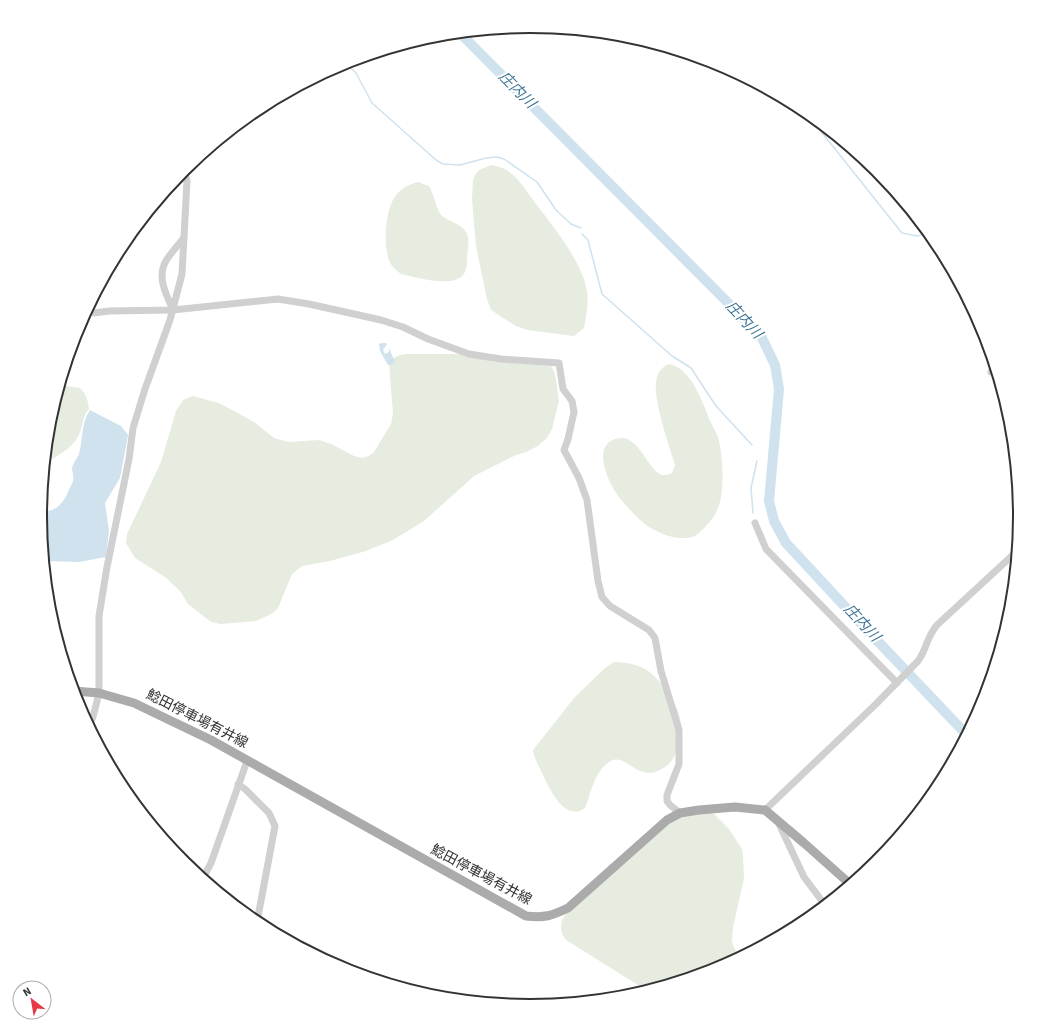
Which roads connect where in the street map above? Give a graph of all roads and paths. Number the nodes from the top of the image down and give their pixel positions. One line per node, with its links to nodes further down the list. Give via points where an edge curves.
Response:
1 (186, 176): 2 (street)
2 (184, 237): 3 (street, via 182,274); 3 (street, via 164,264 162,274 163,286)
3 (173, 310): 4 (street); 9 (street, via 133,428 99,616); 14 (street, via 278,299 381,320 469,354 559,363 563,389 572,401 574,412 564,450 587,500 602,598 610,606 649,630 655,638 661,671 680,730 679,764 667,801)
4 (92, 313)
5 (755, 523): 7 (street, via 766,549)
6 (1011, 556): 7 (street, via 930,632 918,661)
7 (897, 682): 13 (street)
8 (81, 692): 9 (main road, 鯰田停車場有井線)
9 (99, 693): 10 (street); 11 (main road, 鯰田停車場有井線, via 160,714)
10 (92, 719)
11 (247, 761): 12 (street); 14 (main road, 鯰田停車場有井線, via 500,903 526,916 539,918 553,916 568,908 667,820)
12 (238, 784): 16 (street); 19 (street, via 269,813 275,826)
13 (765, 810): 14 (main road, 鯰田停車場有井線, via 735,807); 15 (main road)
14 (680, 813)
15 (777, 819): 17 (main road); 18 (street, via 804,877)
16 (206, 873)
17 (846, 881)
18 (822, 901)
19 (257, 915)

